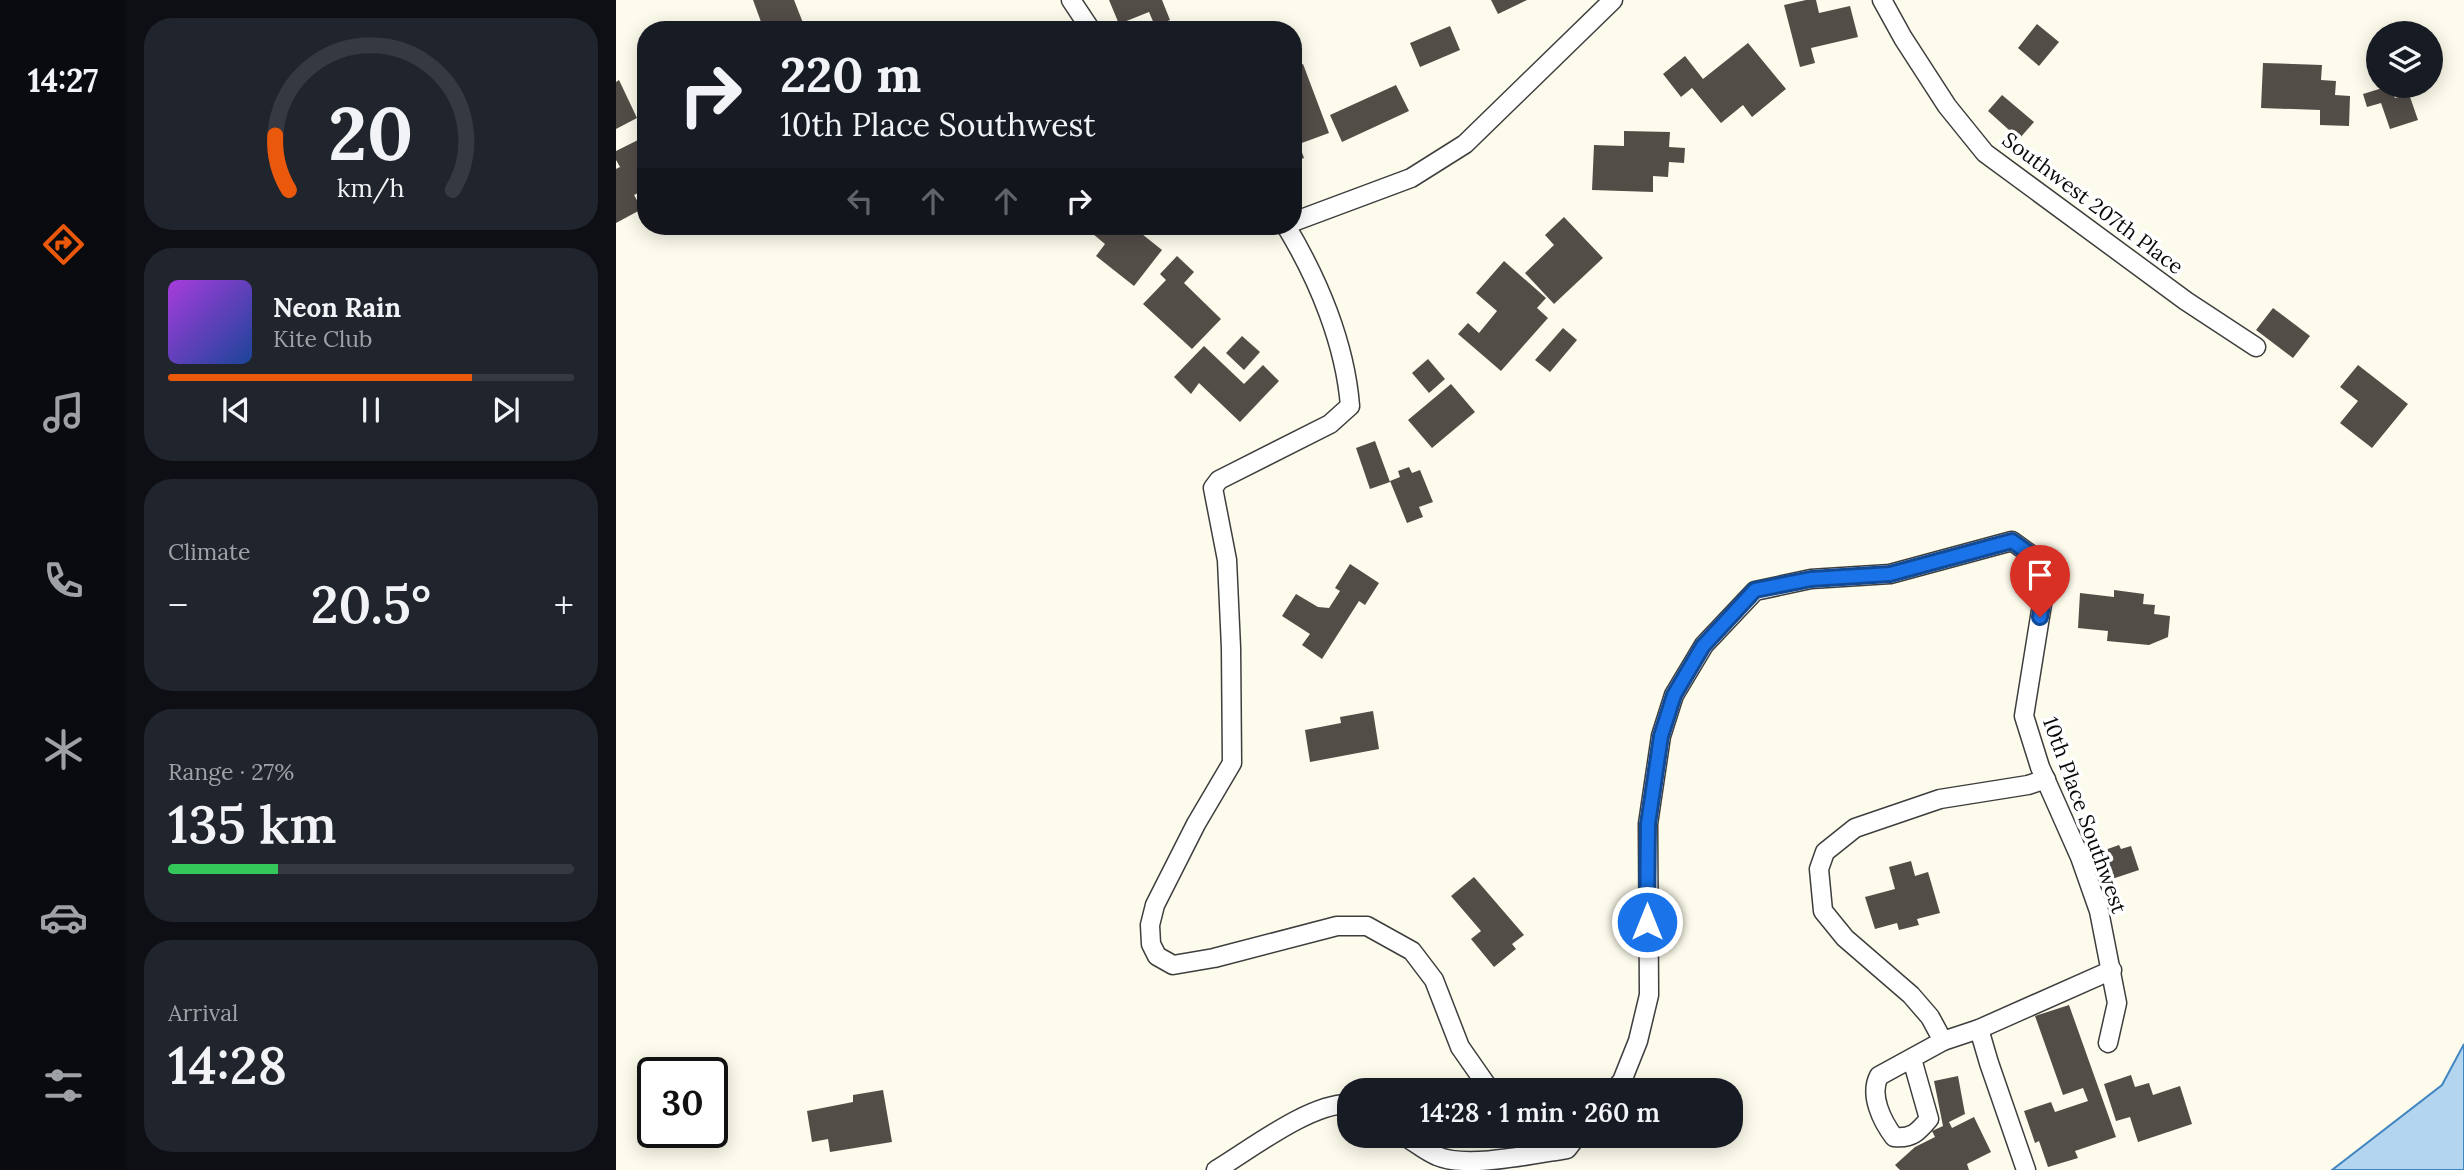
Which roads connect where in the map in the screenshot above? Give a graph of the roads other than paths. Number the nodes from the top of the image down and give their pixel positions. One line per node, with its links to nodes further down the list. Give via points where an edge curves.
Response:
1 (1071, 0): 4 (street)
2 (1612, 0): 5 (street, via 1465,144 1411,178)
3 (1882, 0): 7 (street, Southwest 207th Place, via 1947,106 1985,153)
4 (1085, 21)
5 (1302, 219)
6 (1291, 235): 14 (street, via 1325,307 1347,375 1350,406 1330,424 1219,480 1213,488 1227,560 1232,763 1155,905 1151,944 1157,956 1173,965 1337,926 1367,926 1412,951 1434,980 1461,1047)
7 (2256, 347)
8 (2046, 779): 9 (street, 10th Place Southwest, via 2099,911); 11 (street, via 1940,799 1855,828 1825,852 1819,869 1823,911 1844,938 1911,995); 15 (street, 10th Place Southwest, via 2024,716 2048,567 2012,541 1890,574 1811,579 1755,590 1703,646 1674,695 1661,736 1648,824 1649,995)
9 (2112, 970): 10 (street); 12 (street, 10th Place Southwest, via 2117,1003)
10 (1979, 1029): 11 (street); 20 (street)
11 (1943, 1041): 13 (street)
12 (2108, 1043)
13 (1912, 1059)
14 (1482, 1078)
15 (1623, 1078)
16 (1337, 1105): 19 (street, via 1313,1112)
17 (1423, 1148): 18 (street, via 1451,1160 1500,1159)
18 (1547, 1148)
19 (1216, 1170)
20 (2026, 1170)

